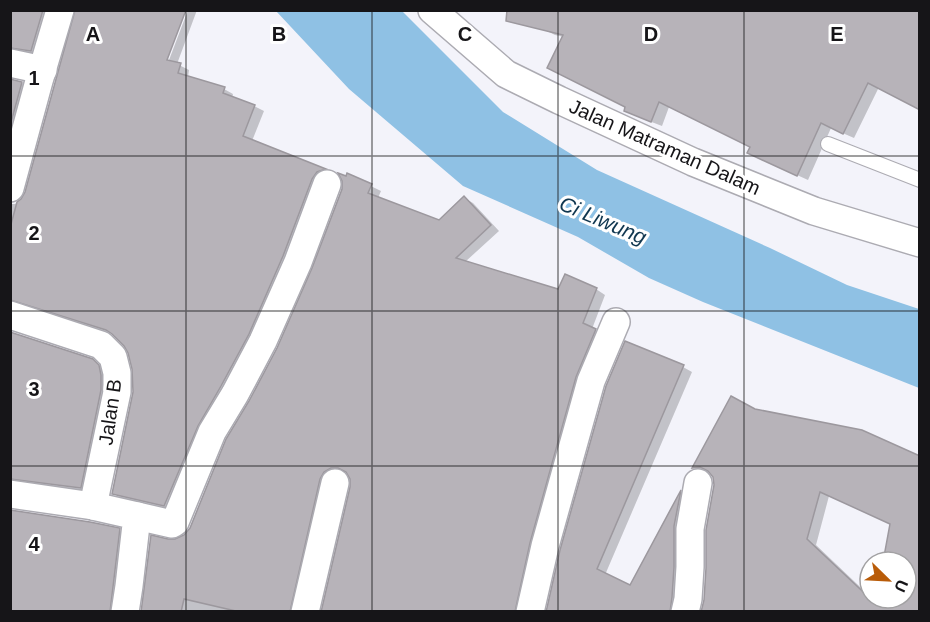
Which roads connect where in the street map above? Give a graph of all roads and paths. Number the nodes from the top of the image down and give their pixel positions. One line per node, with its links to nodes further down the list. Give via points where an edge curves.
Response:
1 (60, 10): 4 (street)
2 (432, 10): 9 (street, Jalan Matraman Dalam, via 506,74 559,100 693,162 803,206)
3 (10, 63): 4 (street)
4 (43, 70): 8 (street)
5 (828, 144): 6 (lane)
6 (920, 180)
7 (327, 184): 16 (street, via 263,341 212,432 175,522 165,524)
8 (10, 188)
9 (920, 243)
10 (10, 315): 15 (street, Jalan B, via 101,345 113,357 117,392)
11 (616, 322): 19 (street, via 591,381 544,546)
12 (335, 483): 18 (street)
13 (698, 483): 20 (street, via 690,529)
14 (10, 494): 15 (street)
15 (93, 506): 16 (street)
16 (137, 516): 17 (street)
17 (125, 612)
18 (305, 612)
19 (530, 612)
20 (685, 612)

